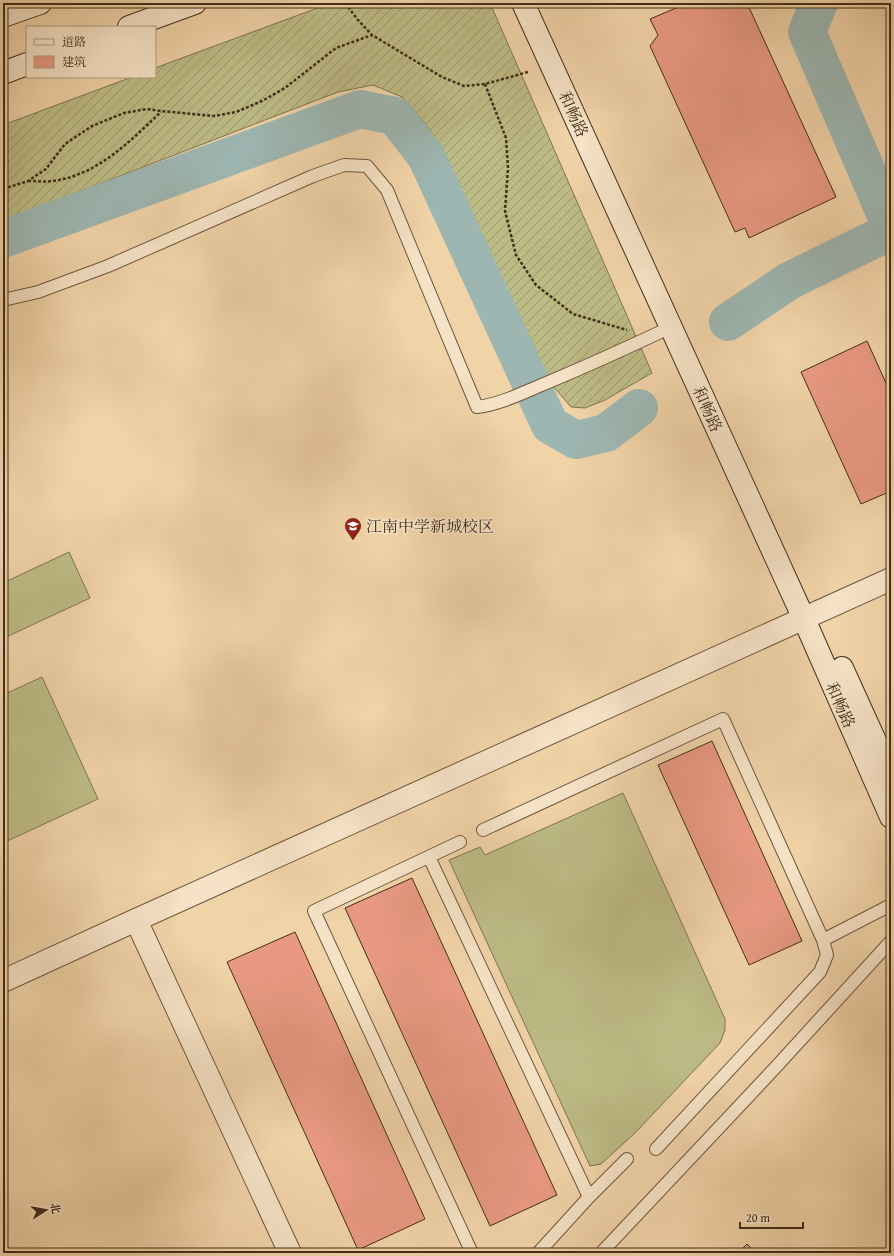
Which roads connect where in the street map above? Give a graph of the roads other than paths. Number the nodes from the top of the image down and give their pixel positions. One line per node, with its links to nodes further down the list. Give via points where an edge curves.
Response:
1 (40, 3): 5 (street)
2 (195, 3): 6 (street)
3 (524, 3): 10 (street, 和畅路)
4 (537, 3): 12 (street, 和畅路)
5 (3, 16)
6 (132, 26)
7 (26, 64): 8 (street)
8 (3, 73)
9 (3, 300): 10 (lane, via 38,292 108,266 313,176 344,165 367,166 387,190 477,406 489,406 510,398)
10 (671, 327): 12 (street, 和畅路)
11 (891, 579): 12 (street)
12 (810, 616): 13 (street, 和畅路); 14 (street, 和畅路); 19 (street)
13 (891, 776)
14 (891, 817)
15 (483, 830): 20 (lane, via 723,719)
16 (460, 842): 17 (lane)
17 (429, 857): 25 (lane); 27 (lane, via 314,911)
18 (890, 909): 20 (lane)
19 (136, 920): 22 (street); 26 (street)
20 (823, 940): 23 (lane, via 827,955 820,972)
21 (891, 941): 29 (lane)
22 (3, 981)
23 (656, 1149)
24 (627, 1159): 25 (lane)
25 (589, 1197): 28 (lane)
26 (290, 1253)
27 (472, 1253)
28 (538, 1253)
29 (601, 1253)

